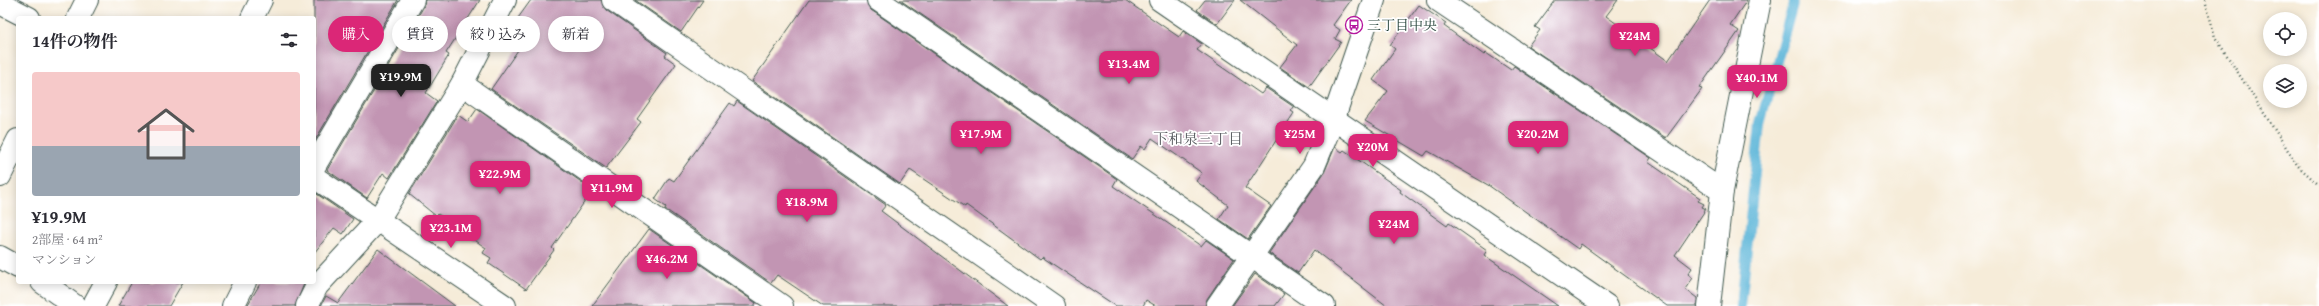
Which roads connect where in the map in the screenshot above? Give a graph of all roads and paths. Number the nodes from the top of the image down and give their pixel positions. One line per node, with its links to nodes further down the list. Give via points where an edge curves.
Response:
1 (87, 0): 14 (street)
2 (261, 0): 15 (street)
3 (413, 0): 19 (street)
4 (505, 0): 16 (street)
5 (613, 0): 37 (street)
6 (878, 0): 26 (street)
7 (1160, 0): 17 (street)
8 (1374, 0): 17 (street)
9 (1438, 0): 23 (street)
10 (1760, 0): 23 (street)
11 (2205, 0): 22 (path, via 2214,36 2298,166)
12 (0, 3): 13 (street)
13 (25, 16)
14 (79, 16)
15 (253, 16)
16 (462, 84): 24 (street); 36 (street)
17 (1333, 120): 26 (street, via 1314,166); 40 (street)
18 (16, 144): 20 (street)
19 (316, 164)
20 (0, 176)
21 (316, 178): 24 (street)
22 (2319, 185)
23 (1722, 191): 41 (street)
24 (378, 220): 34 (street, via 317,286); 35 (street)
25 (0, 257): 27 (street)
26 (1251, 257): 38 (street); 39 (street)
27 (16, 266)
28 (45, 284): 31 (street)
29 (105, 284): 32 (street)
30 (245, 284): 33 (street)
31 (75, 306)
32 (93, 306)
33 (233, 306)
34 (306, 306)
35 (505, 306)
36 (782, 306)
37 (1054, 306)
38 (1217, 306)
39 (1324, 306)
40 (1607, 306)
41 (1709, 306)

